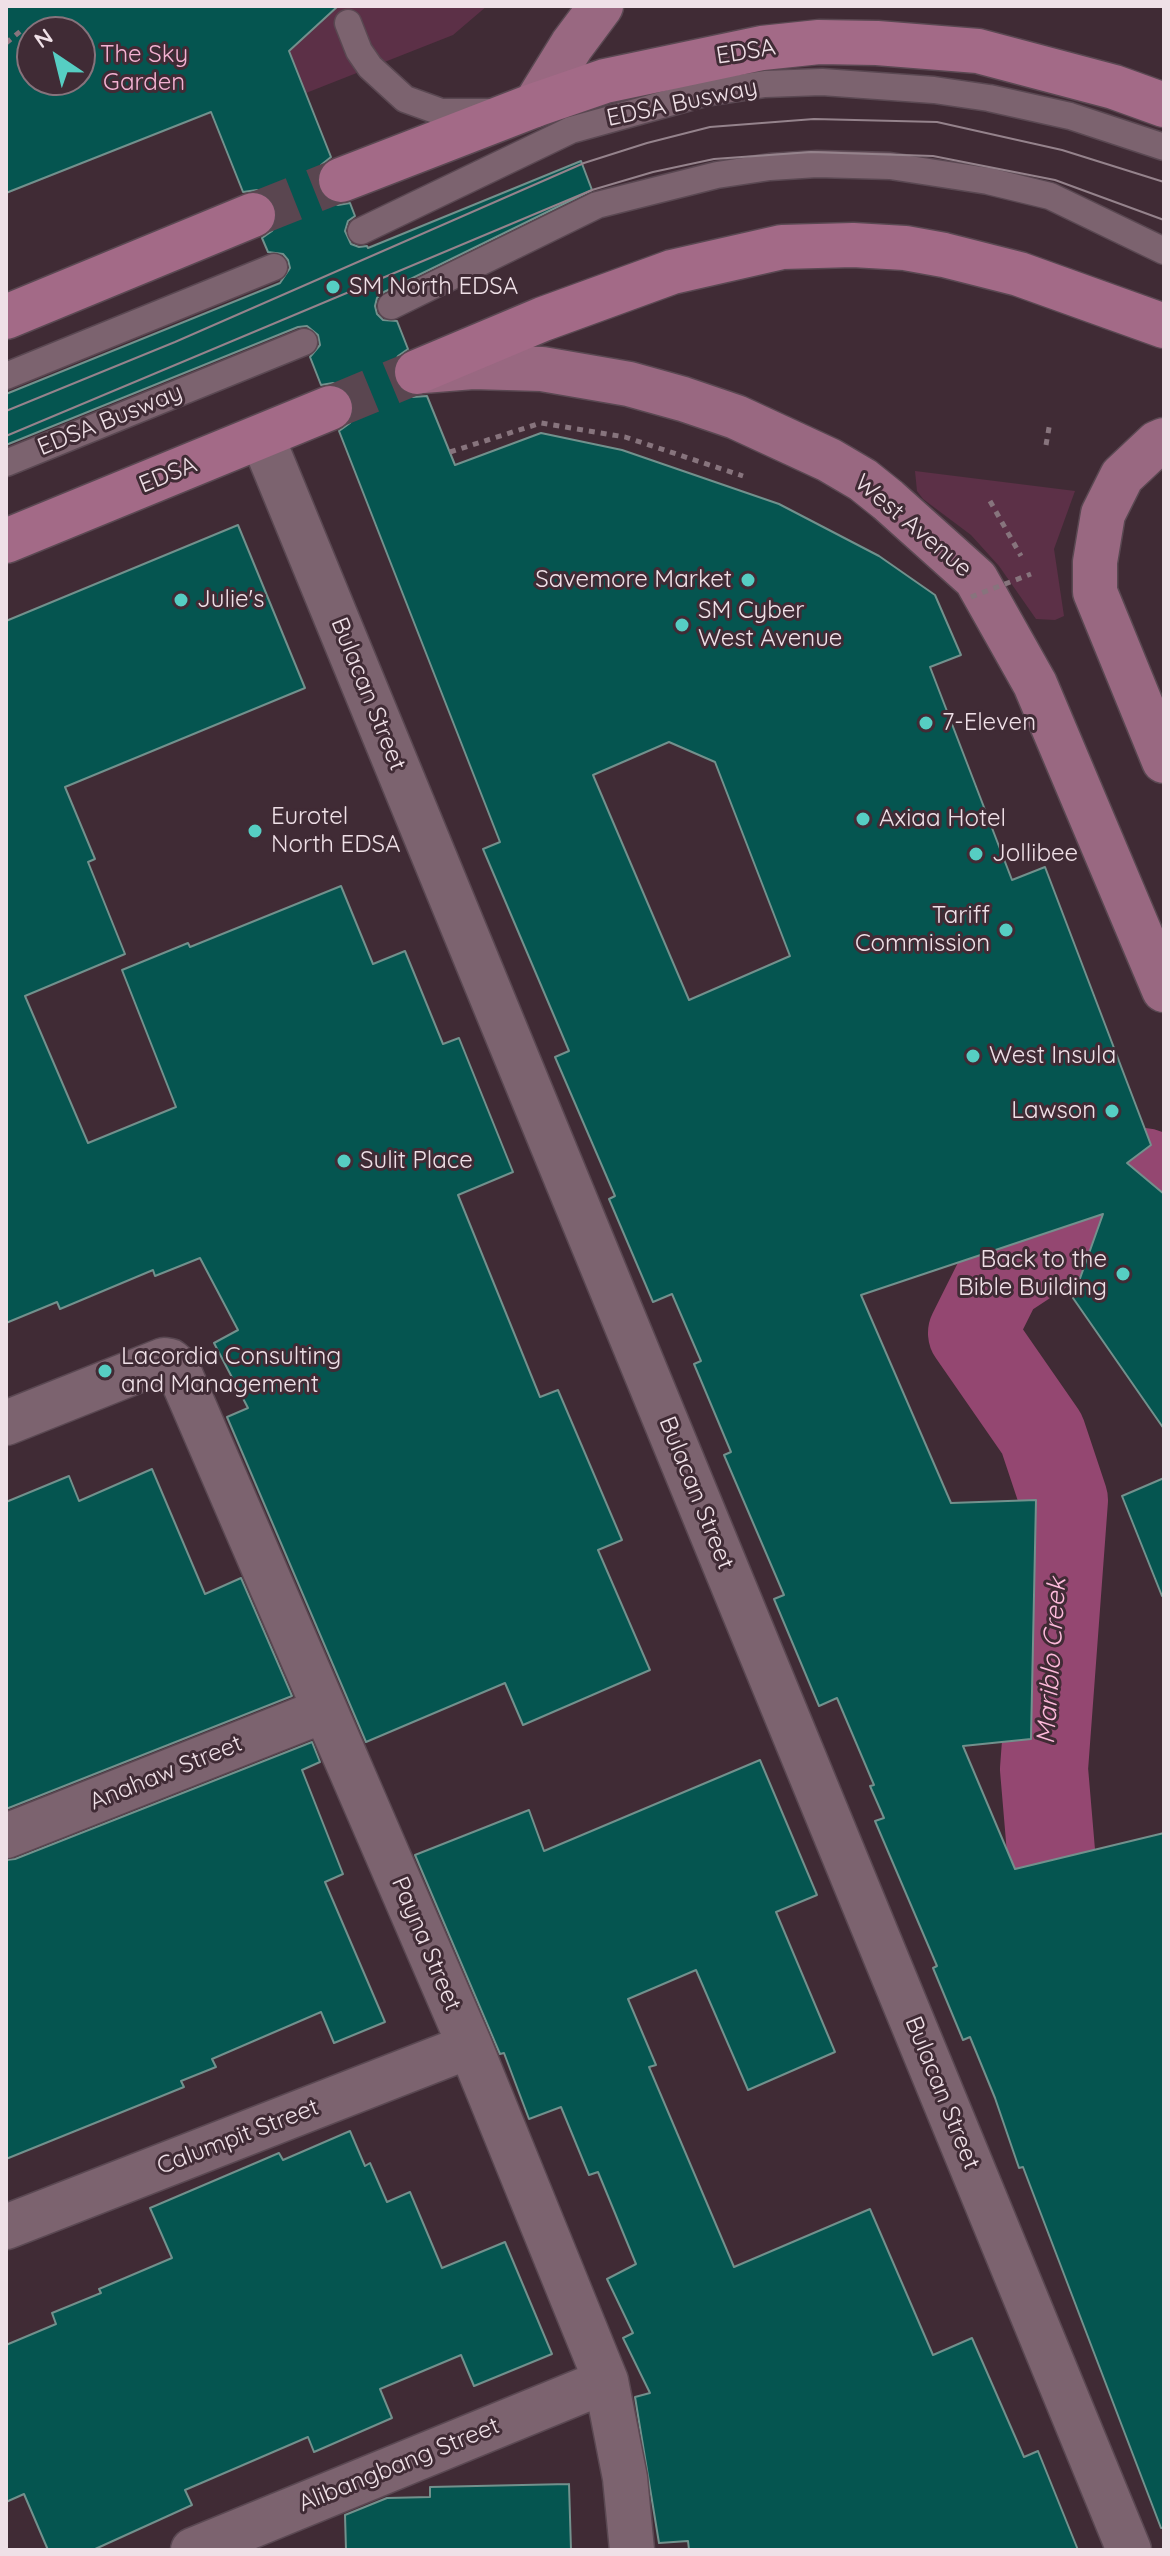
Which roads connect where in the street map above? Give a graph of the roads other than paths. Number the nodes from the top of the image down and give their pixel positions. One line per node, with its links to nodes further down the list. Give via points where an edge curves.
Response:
1 (601, 6): 4 (main road)
2 (348, 23): 4 (lane, via 370,67 405,99 441,112)
3 (1164, 105): 4 (highway, EDSA, via 978,51 834,42 703,59 605,81)
4 (525, 109): 6 (highway, EDSA)
5 (1164, 147): 8 (lane, EDSA Busway, via 1070,116 989,98 822,82 765,84 705,93 571,130)
6 (341, 180)
7 (253, 215): 12 (highway)
8 (361, 231)
9 (1164, 251): 11 (lane, via 1050,196 988,181 890,166 770,167 597,205)
10 (274, 267): 16 (lane)
11 (391, 306)
12 (6, 317)
13 (1164, 326): 15 (highway, via 1019,274 944,255 866,246 782,247 672,272)
14 (304, 342): 20 (lane, EDSA Busway)
15 (417, 372): 23 (main road, West Avenue, via 542,369 629,384 736,417 863,480 888,500 976,579 1006,631 1035,684)
16 (6, 376)
17 (330, 408): 18 (highway, EDSA)
18 (262, 437): 21 (highway, EDSA); 33 (street, Bulacan Street)
19 (1164, 440): 22 (main road, via 1122,476 1111,496 1098,534 1095,592)
20 (6, 463)
21 (6, 541)
22 (1164, 761)
23 (1164, 990)
24 (6, 1423): 25 (street, Payna Street, via 164,1360 174,1363)
25 (325, 1710): 26 (street, Anahaw Street); 27 (street, Payna Street)
26 (6, 1836)
27 (470, 2046): 28 (street, Calumpit Street); 29 (street, Payna Street)
28 (6, 2227)
29 (606, 2381): 30 (street, Alibangbang Street); 32 (street, Payna Street, via 625,2478)
30 (250, 2538): 31 (street, Alibangbang Street)
31 (193, 2550)
32 (632, 2550)
33 (1129, 2550)

